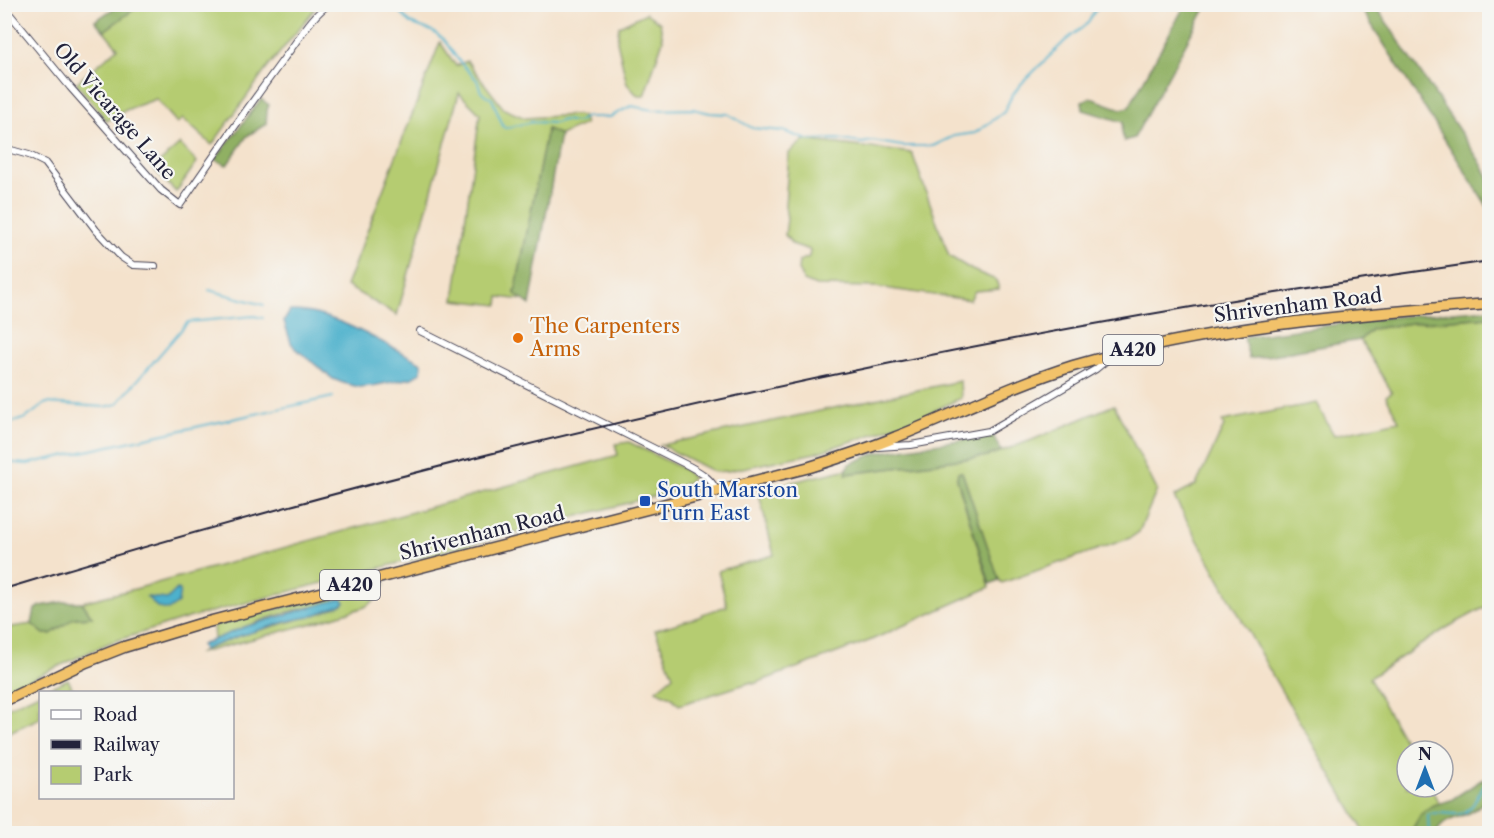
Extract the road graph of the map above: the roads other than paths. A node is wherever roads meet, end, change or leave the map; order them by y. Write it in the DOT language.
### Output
graph roads {
  1 [pos="330,4"];
  2 [pos="5,9"];
  3 [pos="4,148"];
  4 [pos="155,266"];
  5 [pos="1490,304"];
  6 [pos="420,331"];
  7 [pos="1113,356"];
  8 [pos="871,447"];
  9 [pos="716,490"];
  10 [pos="4,701"];
  1 -- 2 [label="street, Old Vicarage Lane"];
  3 -- 4 [label="street"];
  5 -- 7 [label="highway, Shrivenham Road / A420"];
  6 -- 9 [label="street"];
  7 -- 8 [label="highway, Shrivenham Road / A420"];
  7 -- 8 [label="street, Shrivenham Road"];
  8 -- 9 [label="highway, Shrivenham Road / A420"];
  9 -- 10 [label="highway, Shrivenham Road / A420"];
}
